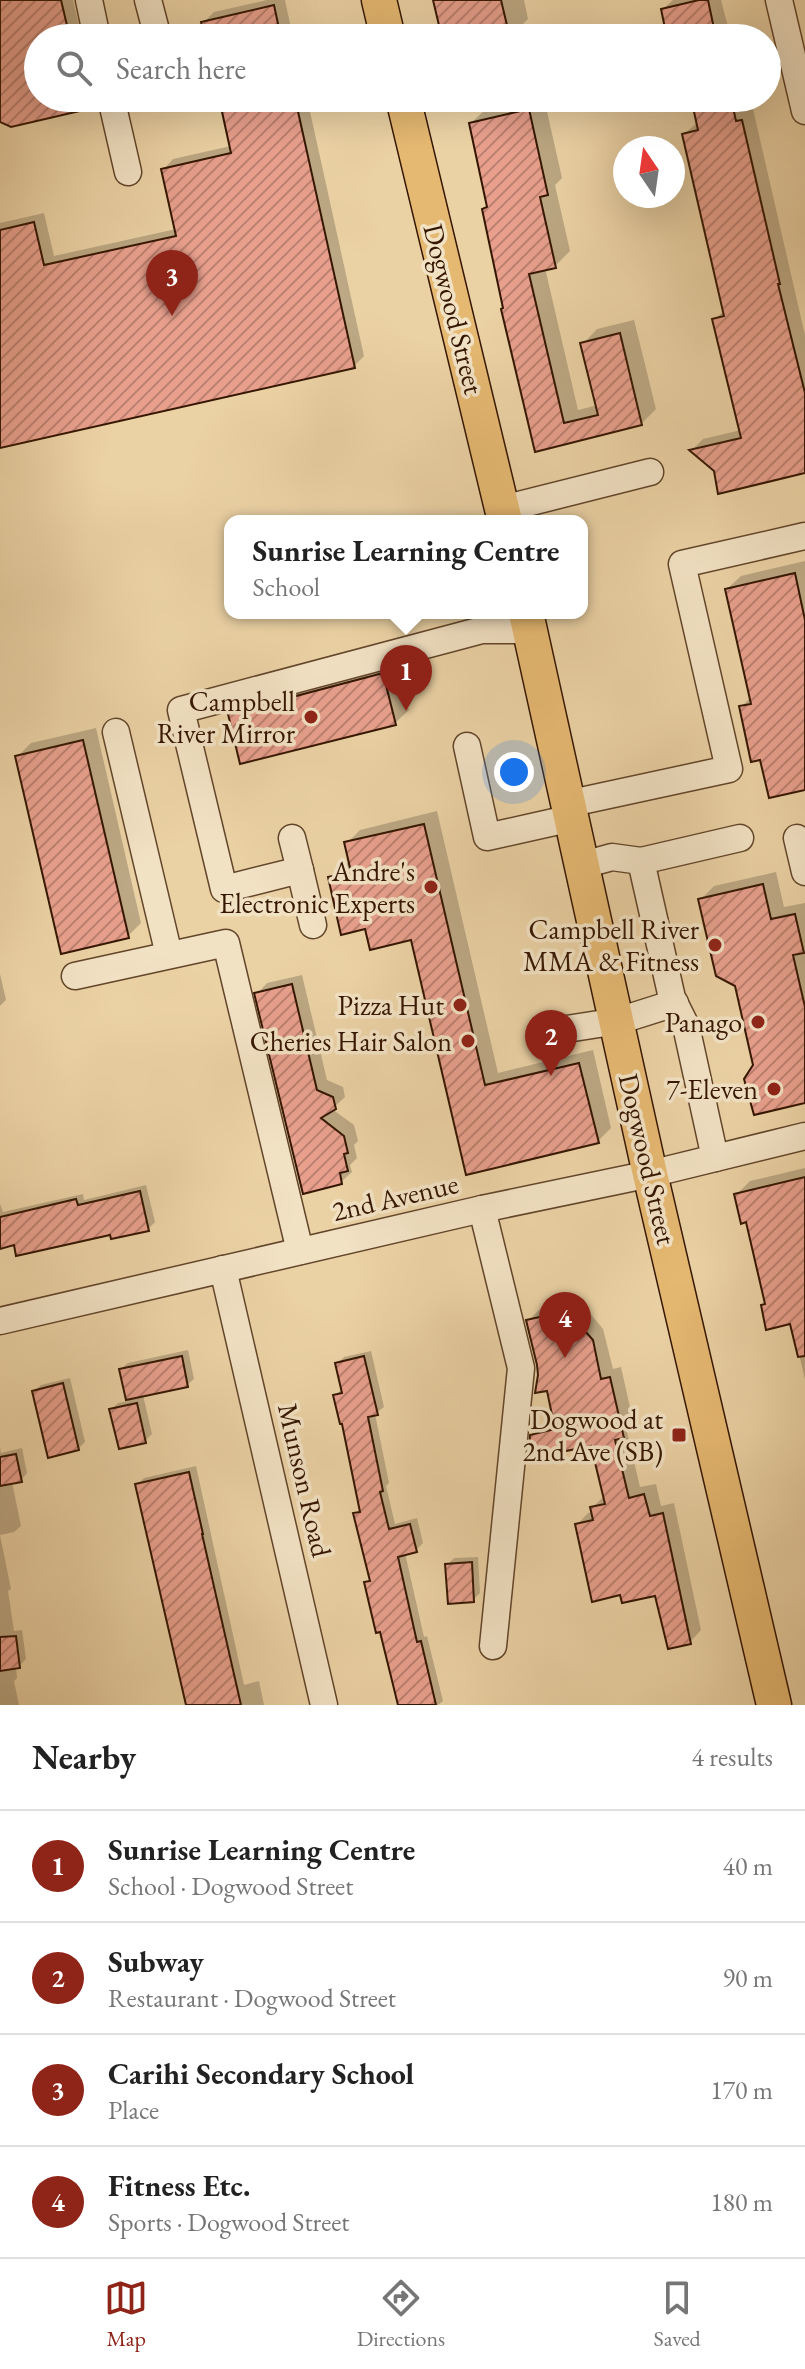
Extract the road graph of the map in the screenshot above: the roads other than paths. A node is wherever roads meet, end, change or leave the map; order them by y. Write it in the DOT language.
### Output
graph roads {
  1 [pos="89,0"];
  2 [pos="148,0"];
  3 [pos="379,0"];
  4 [pos="779,0"];
  5 [pos="94,24"];
  6 [pos="154,24"];
  7 [pos="385,24"];
  8 [pos="805,111"];
  9 [pos="114,112"];
  10 [pos="406,112"];
  11 [pos="128,172"];
  12 [pos="650,472"];
  13 [pos="504,515"];
  14 [pos="805,536"];
  15 [pos="528,621"];
  16 [pos="116,732"];
  17 [pos="467,746"];
  18 [pos="570,811"];
  19 [pos="292,838"];
  20 [pos="740,838"];
  21 [pos="797,838"];
  22 [pos="641,861"];
  23 [pos="583,865"];
  24 [pos="300,870"];
  25 [pos="805,872"];
  26 [pos="313,925"];
  27 [pos="169,955"];
  28 [pos="75,976"];
  29 [pos="675,1003"];
  30 [pos="618,1021"];
  31 [pos="554,1031"];
  32 [pos="805,1136"];
  33 [pos="715,1158"];
  34 [pos="650,1174"];
  35 [pos="482,1209"];
  36 [pos="300,1251"];
  37 [pos="223,1269"];
  38 [pos="0,1321"];
  39 [pos="493,1646"];
  40 [pos="324,1705"];
  41 [pos="774,1705"];
  1 -- 5 [label="street"];
  2 -- 6 [label="street"];
  3 -- 7 [label="main road"];
  4 -- 8 [label="street"];
  9 -- 11 [label="street"];
  10 -- 13 [label="main road, Dogwood Street"];
  12 -- 13 [label="street"];
  14 -- 18 [label="street"];
  15 -- 18 [label="main road, Dogwood Street"];
  15 -- 24 [label="street"];
  16 -- 27 [label="street"];
  17 -- 18 [label="street"];
  18 -- 23 [label="main road, Dogwood Street"];
  19 -- 24 [label="street"];
  20 -- 22 [label="street"];
  21 -- 25 [label="street"];
  22 -- 23 [label="street"];
  22 -- 29 [label="street"];
  23 -- 30 [label="main road, Dogwood Street"];
  24 -- 26 [label="street"];
  27 -- 28 [label="street"];
  27 -- 36 [label="street"];
  29 -- 30 [label="street"];
  29 -- 33 [label="street"];
  30 -- 31 [label="street"];
  30 -- 34 [label="main road, Dogwood Street"];
  32 -- 33 [label="street, 2nd Avenue"];
  33 -- 34 [label="street, 2nd Avenue"];
  34 -- 35 [label="street, 2nd Avenue"];
  34 -- 41 [label="main road, Dogwood Street"];
  35 -- 36 [label="street, 2nd Avenue"];
  35 -- 39 [label="street"];
  36 -- 37 [label="street, 2nd Avenue"];
  37 -- 38 [label="street, 2nd Avenue"];
  37 -- 40 [label="street, Munson Road"];
}
